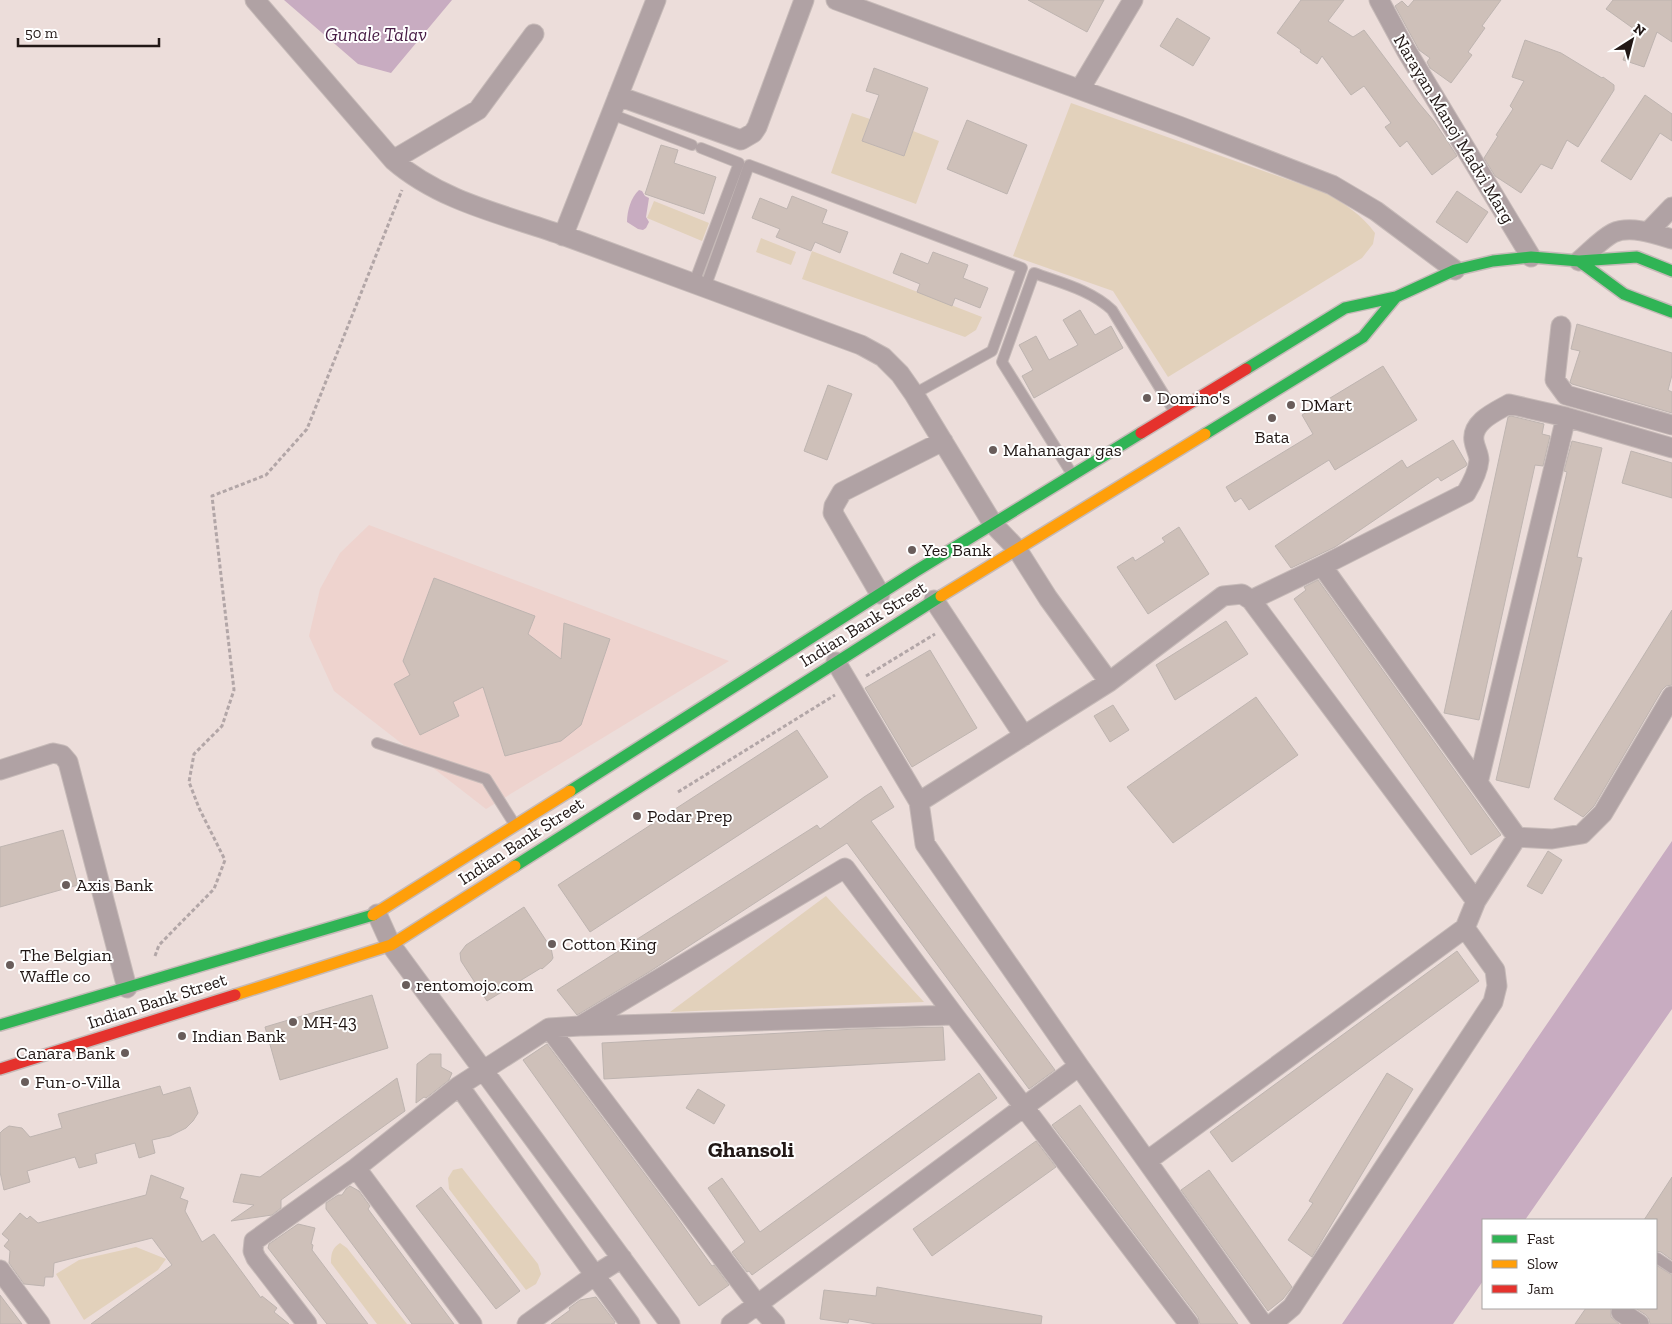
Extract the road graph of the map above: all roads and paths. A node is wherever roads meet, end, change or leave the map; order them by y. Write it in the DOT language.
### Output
graph roads {
  1 [pos="255,0"];
  2 [pos="656,0"];
  3 [pos="804,0"];
  4 [pos="836,0"];
  5 [pos="1133,0"];
  6 [pos="1379,0"];
  7 [pos="534,34"];
  8 [pos="1080,89"];
  9 [pos="618,96"];
  10 [pos="611,114"];
  11 [pos="393,160"];
  12 [pos="409,174"];
  13 [pos="1672,207"];
  14 [pos="1649,232"];
  15 [pos="564,236"];
  16 [pos="1672,240"];
  17 [pos="1531,257"];
  18 [pos="1579,261"];
  19 [pos="1455,270"];
  20 [pos="1672,271"];
  21 [pos="699,286"];
  22 [pos="1396,297"];
  23 [pos="1672,312"];
  24 [pos="1561,326"];
  25 [pos="914,394"];
  26 [pos="1175,412"];
  27 [pos="1566,417"];
  28 [pos="1672,425"];
  29 [pos="943,441"];
  30 [pos="1672,448"];
  31 [pos="1072,475"];
  32 [pos="993,524"];
  33 [pos="1017,549"];
  34 [pos="1322,566"];
  35 [pos="880,594"];
  36 [pos="934,600"];
  37 [pos="1251,600"];
  38 [pos="836,662"];
  39 [pos="1109,682"];
  40 [pos="1672,696"];
  41 [pos="1024,736"];
  42 [pos="377,743"];
  43 [pos="0,770"];
  44 [pos="1478,783"];
  45 [pos="919,802"];
  46 [pos="516,826"];
  47 [pos="1517,837"];
  48 [pos="1476,901"];
  49 [pos="377,914"];
  50 [pos="1465,928"];
  51 [pos="391,945"];
  52 [pos="136,986"];
  53 [pos="954,1015"];
  54 [pos="0,1025"];
  55 [pos="580,1026"];
  56 [pos="549,1028"];
  57 [pos="1079,1066"];
  58 [pos="0,1069"];
  59 [pos="483,1070"];
  60 [pos="459,1086"];
  61 [pos="1024,1107"];
  62 [pos="1147,1161"];
  63 [pos="356,1168"];
  64 [pos="622,1258"];
  65 [pos="1657,1258"];
  66 [pos="1672,1268"];
  67 [pos="0,1270"];
  68 [pos="595,1275"];
  69 [pos="757,1304"];
  70 [pos="1621,1312"];
  71 [pos="40,1324"];
  72 [pos="307,1324"];
  73 [pos="472,1324"];
  74 [pos="527,1324"];
  75 [pos="630,1324"];
  76 [pos="670,1324"];
  77 [pos="731,1324"];
  78 [pos="775,1324"];
  79 [pos="1188,1324"];
  80 [pos="1263,1324"];
  81 [pos="1272,1324"];
  82 [pos="1639,1324"];
  1 -- 11 [label="street"];
  2 -- 9 [label="street"];
  3 -- 9 [label="street"];
  4 -- 8 [label="street"];
  5 -- 8 [label="street"];
  6 -- 17 [label="street, Narayan Manoj Madvi Marg"];
  7 -- 11 [label="street"];
  8 -- 19 [label="street"];
  9 -- 10 [label="street"];
  10 -- 15 [label="street"];
  10 -- 21 [label="lane"];
  11 -- 12 [label="street"];
  12 -- 15 [label="street"];
  12 -- 52 [label="path"];
  13 -- 14 [label="street"];
  14 -- 16 [label="street"];
  14 -- 18 [label="street"];
  15 -- 21 [label="street"];
  17 -- 18 [label="street"];
  17 -- 19 [label="street"];
  18 -- 20 [label="street"];
  18 -- 23 [label="street"];
  19 -- 22 [label="street"];
  21 -- 25 [label="street"];
  21 -- 25 [label="lane"];
  22 -- 26 [label="street, Indian Bank Street"];
  22 -- 33 [label="street, Indian Bank Street"];
  24 -- 28 [label="street"];
  25 -- 29 [label="street"];
  26 -- 31 [label="street, Indian Bank Street"];
  26 -- 31 [label="lane"];
  27 -- 30 [label="street"];
  27 -- 34 [label="street"];
  27 -- 44 [label="street"];
  29 -- 32 [label="street"];
  29 -- 35 [label="street"];
  31 -- 32 [label="street, Indian Bank Street"];
  32 -- 33 [label="street"];
  32 -- 35 [label="street, Indian Bank Street"];
  33 -- 36 [label="street, Indian Bank Street"];
  33 -- 39 [label="street"];
  34 -- 37 [label="street"];
  34 -- 44 [label="street"];
  35 -- 46 [label="street, Indian Bank Street"];
  36 -- 38 [label="street, Indian Bank Street"];
  36 -- 41 [label="street"];
  37 -- 39 [label="street"];
  37 -- 48 [label="street"];
  38 -- 45 [label="street"];
  38 -- 51 [label="street, Indian Bank Street"];
  39 -- 41 [label="street"];
  40 -- 47 [label="street"];
  41 -- 45 [label="street"];
  42 -- 46 [label="lane"];
  43 -- 52 [label="street"];
  44 -- 47 [label="street"];
  45 -- 57 [label="street"];
  46 -- 49 [label="street, Indian Bank Street"];
  47 -- 48 [label="street"];
  48 -- 50 [label="street"];
  49 -- 51 [label="street"];
  49 -- 52 [label="street, Indian Bank Street"];
  50 -- 62 [label="street"];
  50 -- 81 [label="street"];
  51 -- 58 [label="street, Indian Bank Street"];
  51 -- 59 [label="street"];
  52 -- 54 [label="street, Indian Bank Street"];
  53 -- 55 [label="street"];
  53 -- 55 [label="street"];
  53 -- 61 [label="street"];
  55 -- 56 [label="street"];
  56 -- 59 [label="street"];
  56 -- 69 [label="street"];
  57 -- 61 [label="street"];
  57 -- 62 [label="street"];
  59 -- 60 [label="street"];
  59 -- 64 [label="street"];
  60 -- 63 [label="street"];
  60 -- 68 [label="street"];
  61 -- 69 [label="street"];
  61 -- 79 [label="street"];
  62 -- 80 [label="street"];
  63 -- 72 [label="street"];
  63 -- 73 [label="street"];
  64 -- 68 [label="street"];
  64 -- 76 [label="street"];
  65 -- 66 [label="lane"];
  67 -- 71 [label="street"];
  68 -- 74 [label="street"];
  68 -- 75 [label="street"];
  69 -- 77 [label="street"];
  69 -- 78 [label="street"];
  70 -- 82 [label="street"];
}
